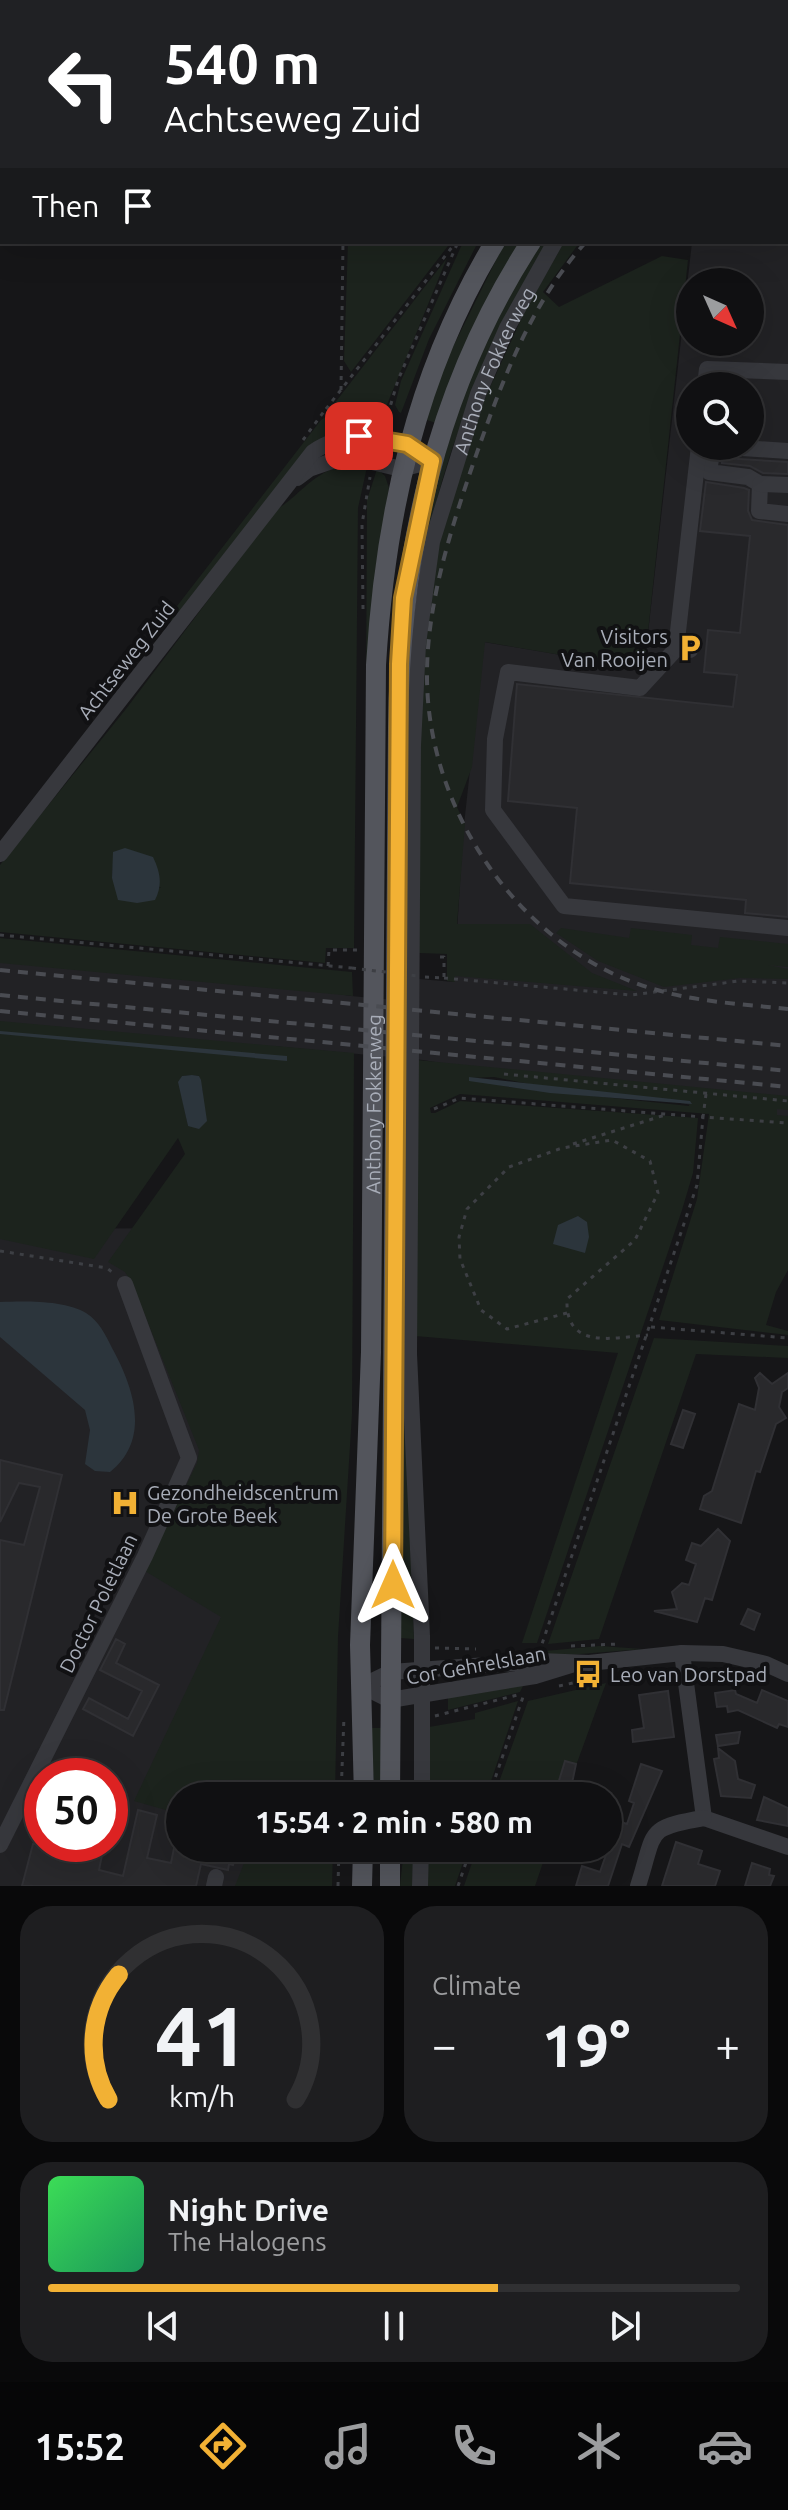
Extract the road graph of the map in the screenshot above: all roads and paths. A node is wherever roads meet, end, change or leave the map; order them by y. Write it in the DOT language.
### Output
graph roads {
  1 [pos="343,244"];
  2 [pos="455,244"];
  3 [pos="456,244"];
  4 [pos="494,244"];
  5 [pos="530,244"];
  6 [pos="554,244"];
  7 [pos="707,372"];
  8 [pos="788,372"];
  9 [pos="341,390"];
  10 [pos="325,410"];
  11 [pos="388,414"];
  12 [pos="407,444"];
  13 [pos="788,451"];
  14 [pos="698,460"];
  15 [pos="432,461"];
  16 [pos="401,469"];
  17 [pos="760,484"];
  18 [pos="788,485"];
  19 [pos="283,489"];
  20 [pos="788,514"];
  21 [pos="0,854"];
  22 [pos="788,928"];
  23 [pos="0,935"];
  24 [pos="354,950"];
  25 [pos="435,957"];
  26 [pos="328,966"];
  27 [pos="444,978"];
  28 [pos="788,983"];
  29 [pos="504,1074"];
  30 [pos="706,1094"];
  31 [pos="788,1101"];
  32 [pos="434,1109"];
  33 [pos="669,1113"];
  34 [pos="703,1117"];
  35 [pos="788,1123"];
  36 [pos="562,1148"];
  37 [pos="0,1251"];
  38 [pos="125,1284"];
  39 [pos="567,1313"];
  40 [pos="651,1327"];
  41 [pos="648,1335"];
  42 [pos="788,1338"];
  43 [pos="441,1648"];
  44 [pos="454,1649"];
  45 [pos="540,1649"];
  46 [pos="682,1653"];
  47 [pos="422,1671"];
  48 [pos="391,1672"];
  49 [pos="580,1674"];
  50 [pos="788,1674"];
  51 [pos="362,1686"];
  52 [pos="524,1693"];
  53 [pos="422,1695"];
  54 [pos="390,1700"];
  55 [pos="344,1717"];
  56 [pos="342,1782"];
  57 [pos="364,1782"];
  58 [pos="390,1782"];
  59 [pos="422,1782"];
  60 [pos="494,1782"];
  61 [pos="704,1818"];
  62 [pos="0,1845"];
  63 [pos="788,1847"];
  64 [pos="339,1862"];
  65 [pos="363,1862"];
  66 [pos="390,1862"];
  67 [pos="421,1862"];
  68 [pos="466,1862"];
  69 [pos="338,1886"];
  70 [pos="362,1886"];
  71 [pos="390,1886"];
  72 [pos="420,1886"];
  73 [pos="458,1886"];
  74 [pos="638,1886"];
  1 -- 9 [label="path"];
  2 -- 9 [label="path"];
  3 -- 11 [label="path"];
  4 -- 12 [label="main road, Anthony Fokkerweg"];
  5 -- 15 [label="main road, Anthony Fokkerweg"];
  6 -- 47 [label="street, Anthony Fokkerweg"];
  7 -- 8 [label="street"];
  9 -- 10 [label="path"];
  12 -- 15 [label="street, Achtseweg Zuid"];
  12 -- 16 [label="main road, Anthony Fokkerweg"];
  12 -- 19 [label="street, Achtseweg Zuid"];
  13 -- 17 [label="street"];
  14 -- 22 [label="street"];
  15 -- 16 [label="street, Achtseweg Zuid"];
  15 -- 48 [label="main road, Anthony Fokkerweg"];
  16 -- 19 [label="street, Achtseweg Zuid"];
  16 -- 51 [label="main road, Anthony Fokkerweg"];
  17 -- 18 [label="street"];
  17 -- 20 [label="street"];
  19 -- 21 [label="street, Achtseweg Zuid"];
  23 -- 26 [label="path"];
  24 -- 26 [label="path"];
  25 -- 27 [label="path"];
  26 -- 27 [label="path, bridge"];
  27 -- 28 [label="path"];
  29 -- 30 [label="path"];
  30 -- 31 [label="path"];
  30 -- 34 [label="path"];
  32 -- 33 [label="path"];
  33 -- 34 [label="path"];
  33 -- 36 [label="path"];
  34 -- 35 [label="path"];
  34 -- 40 [label="path"];
  36 -- 39 [label="path"];
  36 -- 39 [label="path"];
  37 -- 38 [label="path"];
  38 -- 62 [label="street, Doctor Poletlaan"];
  39 -- 41 [label="path"];
  40 -- 41 [label="path"];
  40 -- 42 [label="path"];
  41 -- 45 [label="path"];
  43 -- 44 [label="path, Cor Gehrelslaan"];
  46 -- 49 [label="street, Cor Gehrelslaan"];
  46 -- 50 [label="street, Cor Gehrelslaan"];
  46 -- 61 [label="street"];
  47 -- 48 [label="street, Cor Gehrelslaan"];
  47 -- 49 [label="street, Cor Gehrelslaan"];
  47 -- 53 [label="street, Anthony Fokkerweg"];
  48 -- 51 [label="street, Cor Gehrelslaan"];
  48 -- 54 [label="main road, Anthony Fokkerweg"];
  49 -- 53 [label="street, Cor Gehrelslaan"];
  51 -- 54 [label="street, Cor Gehrelslaan"];
  51 -- 57 [label="main road, Anthony Fokkerweg"];
  52 -- 60 [label="path"];
  53 -- 54 [label="street, Cor Gehrelslaan"];
  53 -- 59 [label="street, Anthony Fokkerweg"];
  54 -- 58 [label="main road, Anthony Fokkerweg"];
  55 -- 56 [label="path"];
  61 -- 63 [label="street"];
  61 -- 74 [label="street"];
  64 -- 69 [label="path"];
  65 -- 70 [label="main road"];
  66 -- 71 [label="main road"];
  67 -- 72 [label="street"];
  68 -- 73 [label="path"];
}
